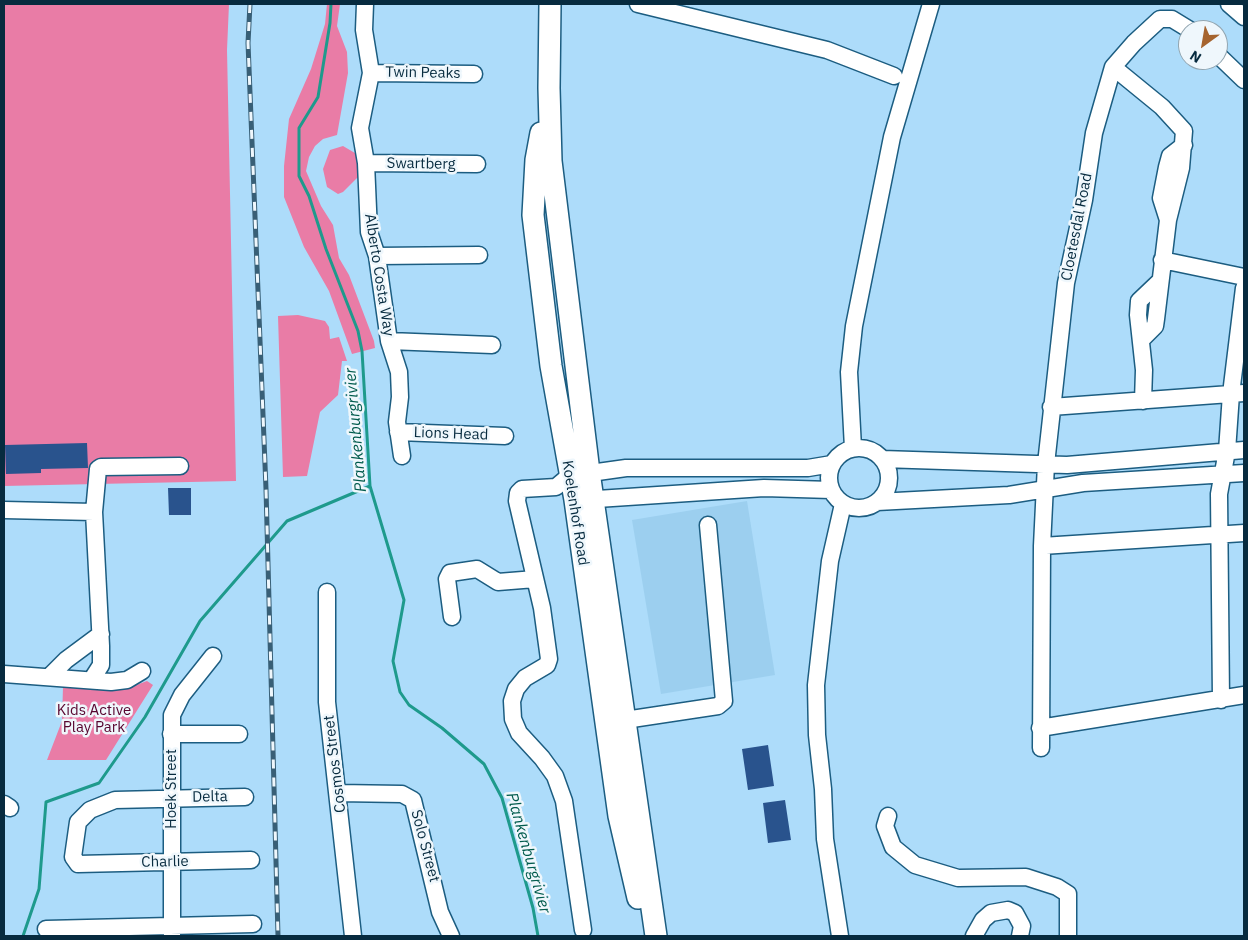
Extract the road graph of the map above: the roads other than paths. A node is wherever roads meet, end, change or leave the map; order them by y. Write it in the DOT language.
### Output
graph roads {
  1 [pos="365,4"];
  2 [pos="550,4"];
  3 [pos="638,4"];
  4 [pos="931,4"];
  5 [pos="1229,4"];
  6 [pos="1244,17"];
  7 [pos="1178,23"];
  8 [pos="1228,65"];
  9 [pos="1113,67"];
  10 [pos="371,73"];
  11 [pos="474,74"];
  12 [pos="894,76"];
  13 [pos="1244,80"];
  14 [pos="366,163"];
  15 [pos="477,164"];
  16 [pos="479,255"];
  17 [pos="376,256"];
  18 [pos="1162,260"];
  19 [pos="1244,277"];
  20 [pos="1244,288"];
  21 [pos="389,341"];
  22 [pos="492,345"];
  23 [pos="1238,394"];
  24 [pos="1143,401"];
  25 [pos="1051,407"];
  26 [pos="398,432"];
  27 [pos="505,436"];
  28 [pos="853,448"];
  29 [pos="1244,450"];
  30 [pos="1227,451"];
  31 [pos="402,456"];
  32 [pos="882,459"];
  33 [pos="832,464"];
  34 [pos="1046,464"];
  35 [pos="180,466"];
  36 [pos="1244,473"];
  37 [pos="1224,475"];
  38 [pos="571,478"];
  39 [pos="1044,489"];
  40 [pos="831,490"];
  41 [pos="584,499"];
  42 [pos="877,502"];
  43 [pos="843,504"];
  44 [pos="4,510"];
  45 [pos="94,512"];
  46 [pos="708,525"];
  47 [pos="1244,533"];
  48 [pos="1219,535"];
  49 [pos="1042,546"];
  50 [pos="535,579"];
  51 [pos="327,592"];
  52 [pos="452,617"];
  53 [pos="101,634"];
  54 [pos="213,656"];
  55 [pos="142,671"];
  56 [pos="4,674"];
  57 [pos="48,677"];
  58 [pos="92,680"];
  59 [pos="1244,696"];
  60 [pos="1220,700"];
  61 [pos="625,720"];
  62 [pos="1040,728"];
  63 [pos="172,734"];
  64 [pos="239,734"];
  65 [pos="1041,748"];
  66 [pos="338,792"];
  67 [pos="245,797"];
  68 [pos="171,798"];
  69 [pos="888,816"];
  70 [pos="251,860"];
  71 [pos="173,862"];
  72 [pos="78,864"];
  73 [pos="253,924"];
  74 [pos="46,929"];
  75 [pos="583,930"];
  76 [pos="172,931"];
  77 [pos="353,936"];
  78 [pos="451,936"];
  79 [pos="647,936"];
  80 [pos="656,936"];
  81 [pos="840,936"];
  82 [pos="974,936"];
  83 [pos="1020,936"];
  84 [pos="1068,936"];
  1 -- 10 [label="street, Alberto Costa Way"];
  2 -- 38 [label="main road, Koelenhof Road"];
  3 -- 12 [label="street"];
  4 -- 28 [label="street"];
  5 -- 6 [label="street"];
  7 -- 9 [label="street, Cloetesdal Road"];
  8 -- 13 [label="street"];
  9 -- 18 [label="street"];
  9 -- 25 [label="street, Cloetesdal Road"];
  10 -- 11 [label="street, Twin Peaks"];
  10 -- 14 [label="street, Alberto Costa Way"];
  14 -- 15 [label="street, Swartberg"];
  14 -- 17 [label="street, Alberto Costa Way"];
  16 -- 17 [label="street"];
  17 -- 21 [label="street, Alberto Costa Way"];
  18 -- 19 [label="street"];
  18 -- 24 [label="street"];
  20 -- 23 [label="street"];
  21 -- 22 [label="street"];
  21 -- 26 [label="street, Alberto Costa Way"];
  23 -- 24 [label="street"];
  23 -- 30 [label="street"];
  24 -- 25 [label="street"];
  25 -- 34 [label="street, Cloetesdal Road"];
  26 -- 27 [label="street, Lions Head"];
  26 -- 31 [label="street, Alberto Costa Way"];
  28 -- 32 [label="street"];
  28 -- 33 [label="street"];
  29 -- 30 [label="street"];
  30 -- 34 [label="street"];
  30 -- 37 [label="street"];
  32 -- 34 [label="street"];
  32 -- 42 [label="street"];
  33 -- 38 [label="street"];
  33 -- 40 [label="street"];
  34 -- 39 [label="street, Cloetesdal Road"];
  35 -- 45 [label="street"];
  36 -- 37 [label="street"];
  37 -- 39 [label="street"];
  37 -- 48 [label="street"];
  38 -- 41 [label="main road, Koelenhof Road"];
  38 -- 41 [label="street"];
  38 -- 50 [label="street"];
  39 -- 42 [label="street"];
  39 -- 49 [label="street, Cloetesdal Road"];
  40 -- 41 [label="street"];
  40 -- 43 [label="street"];
  41 -- 61 [label="main road, Koelenhof Road"];
  41 -- 79 [label="main road, Koelenhof Road"];
  42 -- 43 [label="street"];
  43 -- 81 [label="street"];
  44 -- 45 [label="street"];
  45 -- 53 [label="street"];
  46 -- 61 [label="street"];
  47 -- 48 [label="street"];
  48 -- 49 [label="street"];
  48 -- 60 [label="street"];
  49 -- 62 [label="street, Cloetesdal Road"];
  50 -- 52 [label="street"];
  50 -- 75 [label="street"];
  51 -- 66 [label="street, Cosmos Street"];
  53 -- 57 [label="street"];
  53 -- 58 [label="street"];
  54 -- 63 [label="street, Hoek Street"];
  55 -- 58 [label="street"];
  56 -- 57 [label="street"];
  57 -- 58 [label="street"];
  59 -- 60 [label="street"];
  60 -- 62 [label="street"];
  61 -- 80 [label="main road, Koelenhof Road"];
  62 -- 65 [label="street, Cloetesdal Road"];
  63 -- 64 [label="street"];
  63 -- 68 [label="street, Hoek Street"];
  66 -- 77 [label="street, Cosmos Street"];
  66 -- 78 [label="street, Solo Street"];
  67 -- 68 [label="street, Delta"];
  68 -- 71 [label="street, Hoek Street"];
  68 -- 72 [label="street, Delta"];
  69 -- 84 [label="street"];
  70 -- 71 [label="street, Charlie"];
  71 -- 72 [label="street, Charlie"];
  71 -- 76 [label="street, Hoek Street"];
  73 -- 76 [label="street"];
  74 -- 76 [label="street"];
  82 -- 83 [label="street"];
}
